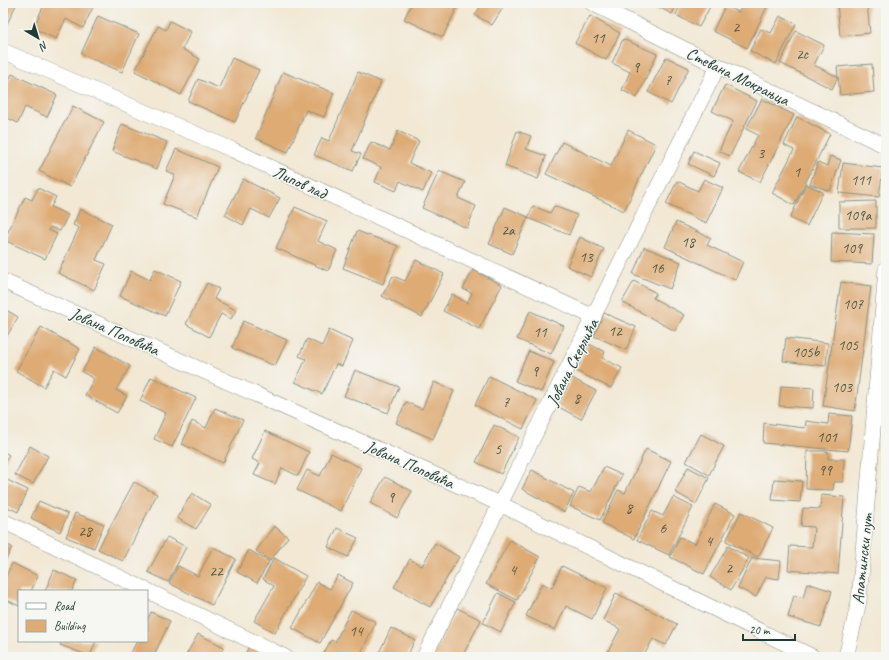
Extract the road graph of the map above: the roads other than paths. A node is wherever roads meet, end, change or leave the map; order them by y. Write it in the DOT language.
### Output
graph roads {
  1 [pos="592,3"];
  2 [pos="3,51"];
  3 [pos="718,66"];
  4 [pos="886,146"];
  5 [pos="886,268"];
  6 [pos="3,281"];
  7 [pos="594,317"];
  8 [pos="500,504"];
  9 [pos="3,521"];
  10 [pos="146,590"];
  11 [pos="148,591"];
  12 [pos="285,657"];
  13 [pos="424,657"];
  14 [pos="813,657"];
  15 [pos="846,657"];
  1 -- 3 [label="street, Стевана Мокрањца"];
  2 -- 7 [label="street, Липов лад"];
  3 -- 4 [label="street, Стевана Мокрањца"];
  3 -- 7 [label="street, Јована Скерлића"];
  5 -- 15 [label="street, Апатински пут"];
  6 -- 8 [label="street, Јована Поповића"];
  7 -- 8 [label="street, Јована Скерлића"];
  8 -- 13 [label="street, Јована Скерлића"];
  8 -- 14 [label="street, Јована Поповића"];
  9 -- 10 [label="street"];
  11 -- 12 [label="street"];
}
